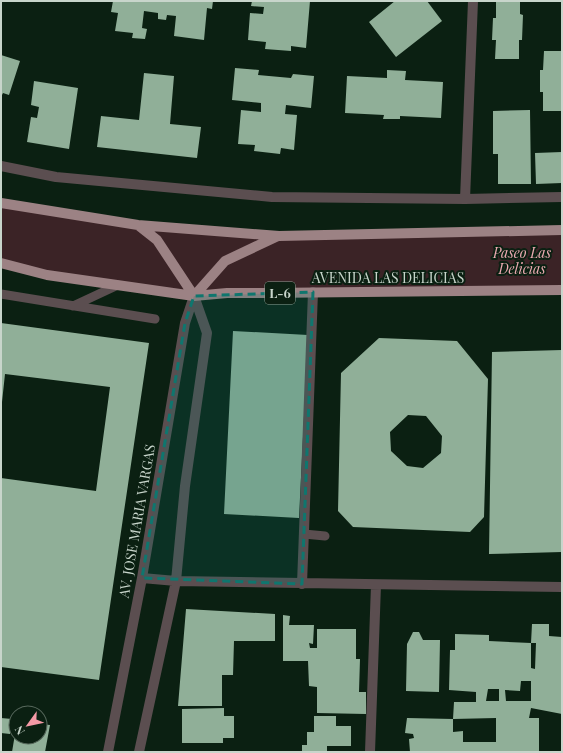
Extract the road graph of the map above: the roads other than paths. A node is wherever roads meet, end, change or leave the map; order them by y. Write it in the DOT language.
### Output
graph roads {
  1 [pos="473,1"];
  2 [pos="1,166"];
  3 [pos="562,198"];
  4 [pos="465,199"];
  5 [pos="1,203"];
  6 [pos="138,225"];
  7 [pos="562,230"];
  8 [pos="279,236"];
  9 [pos="1,263"];
  10 [pos="118,285"];
  11 [pos="562,290"];
  12 [pos="313,292"];
  13 [pos="1,294"];
  14 [pos="194,296"];
  15 [pos="72,306"];
  16 [pos="155,319"];
  17 [pos="304,534"];
  18 [pos="325,536"];
  19 [pos="142,578"];
  20 [pos="176,581"];
  21 [pos="302,584"];
  22 [pos="376,585"];
  23 [pos="562,588"];
  24 [pos="108,752"];
  25 [pos="139,752"];
  26 [pos="370,752"];
  1 -- 4 [label="street"];
  2 -- 4 [label="street"];
  3 -- 4 [label="street"];
  5 -- 6 [label="main road"];
  6 -- 8 [label="main road"];
  6 -- 14 [label="main road"];
  7 -- 8 [label="main road"];
  8 -- 14 [label="main road"];
  9 -- 10 [label="main road, AVENIDA LAS DELICIAS / L-6"];
  10 -- 14 [label="main road, AVENIDA LAS DELICIAS / L-6"];
  10 -- 15 [label="lane"];
  11 -- 12 [label="main road, AVENIDA LAS DELICIAS / L-6"];
  12 -- 14 [label="main road, AVENIDA LAS DELICIAS / L-6"];
  12 -- 17 [label="street"];
  13 -- 15 [label="lane"];
  14 -- 19 [label="street, AV. JOSE MARIA VARGAS"];
  14 -- 20 [label="street"];
  15 -- 16 [label="lane"];
  17 -- 18 [label="lane"];
  17 -- 21 [label="street"];
  19 -- 20 [label="street"];
  19 -- 24 [label="street, AV. JOSE MARIA VARGAS"];
  20 -- 21 [label="street"];
  20 -- 25 [label="street"];
  21 -- 22 [label="street"];
  22 -- 23 [label="street"];
  22 -- 26 [label="street"];
}
